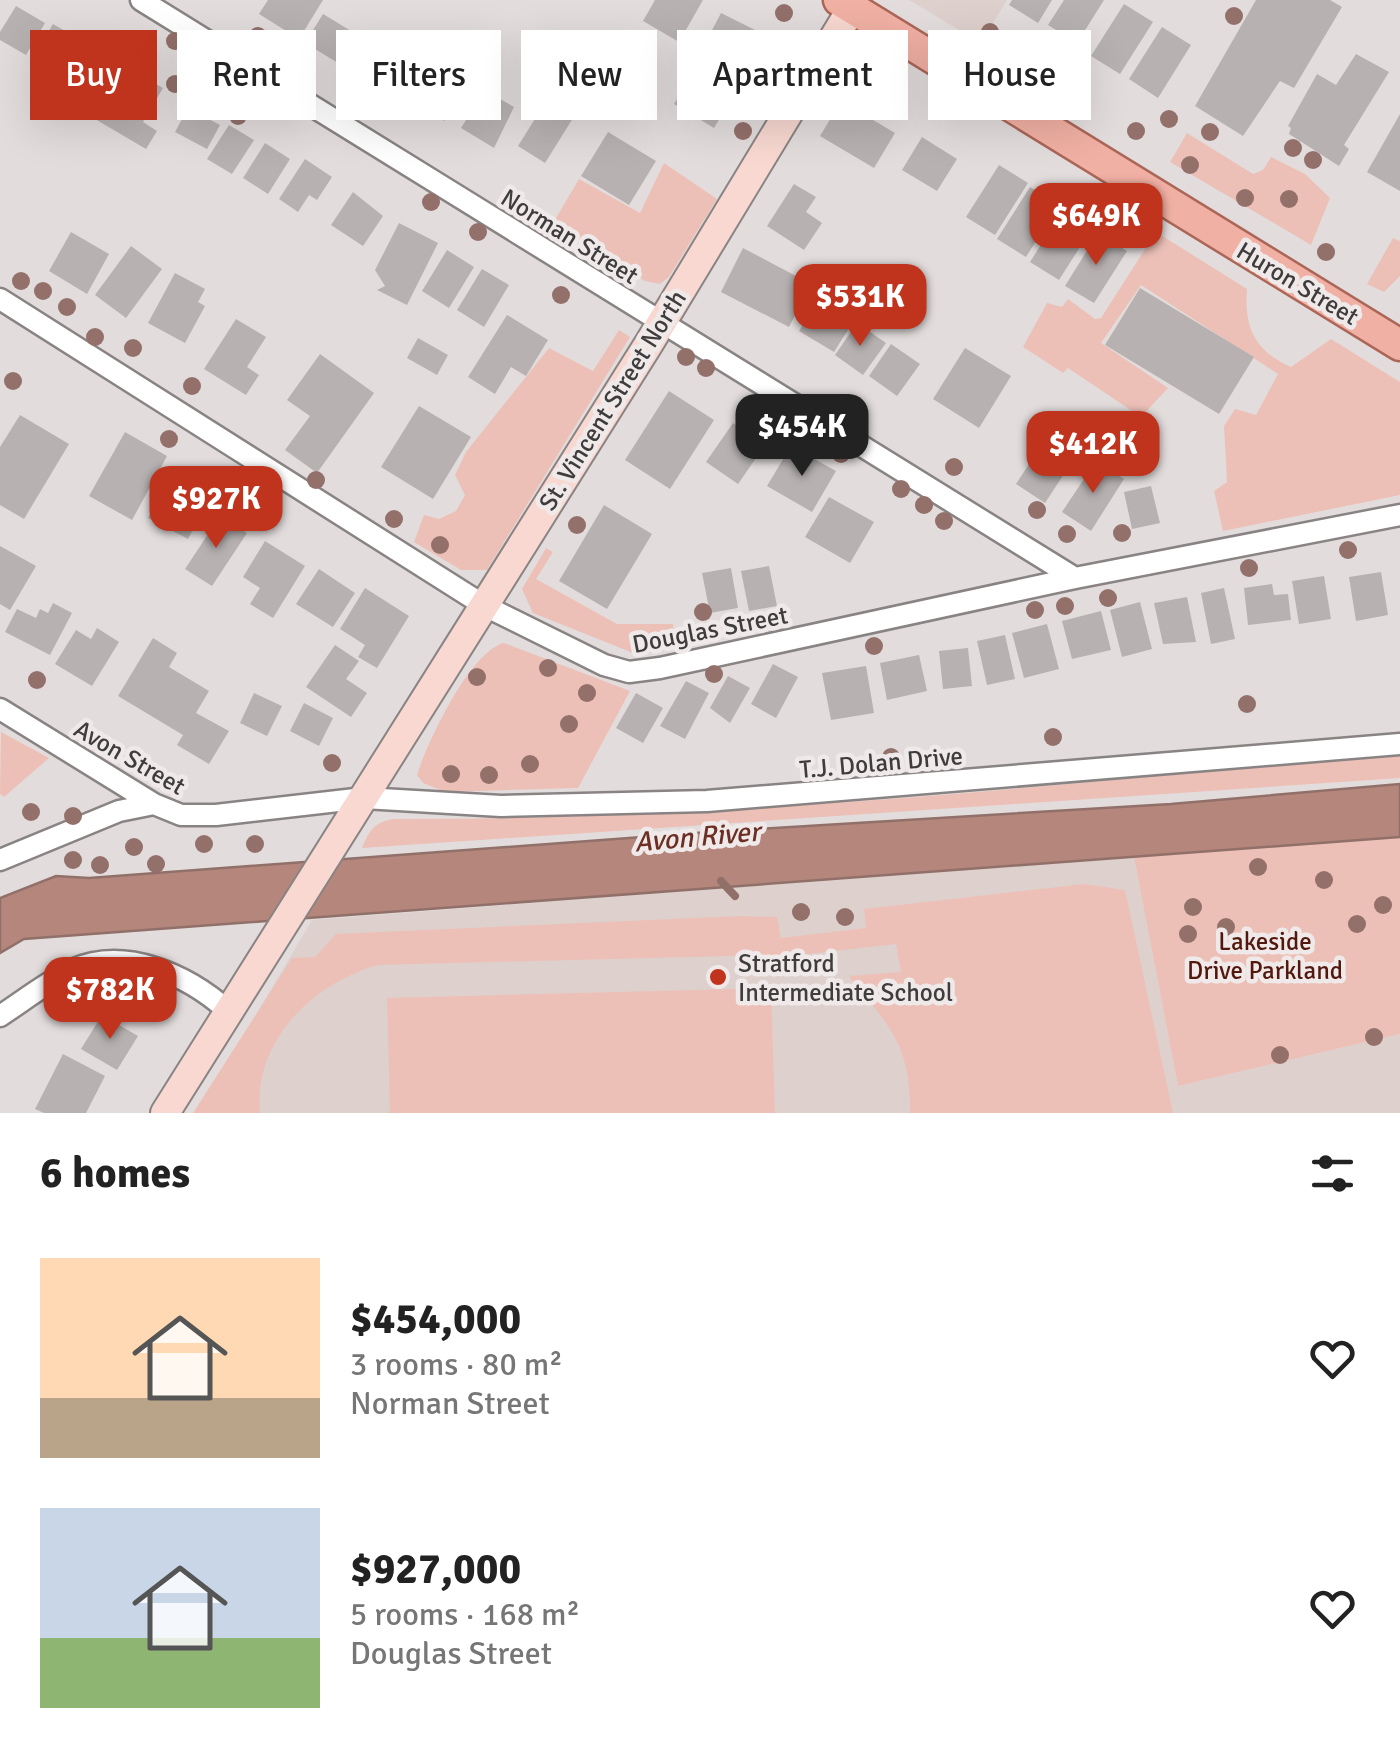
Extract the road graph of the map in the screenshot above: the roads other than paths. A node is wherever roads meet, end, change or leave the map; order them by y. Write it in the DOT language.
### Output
graph roads {
  1 [pos="141,0"];
  2 [pos="849,3"];
  3 [pos="0,299"];
  4 [pos="661,322"];
  5 [pos="1400,345"];
  6 [pos="1400,515"];
  7 [pos="1075,578"];
  8 [pos="485,606"];
  9 [pos="0,709"];
  10 [pos="1400,744"];
  11 [pos="364,798"];
  12 [pos="154,804"];
  13 [pos="0,860"];
  14 [pos="228,1012"];
  15 [pos="0,1016"];
  16 [pos="165,1113"];
  1 -- 4 [label="street, Norman Street"];
  2 -- 4 [label="street, St. Vincent Street North"];
  2 -- 5 [label="main road, Huron Street"];
  3 -- 8 [label="street, Douglas Street"];
  4 -- 7 [label="street, Norman Street"];
  4 -- 8 [label="street, St. Vincent Street North"];
  6 -- 7 [label="street, Douglas Street"];
  7 -- 8 [label="street, Douglas Street"];
  8 -- 11 [label="street, St. Vincent Street North"];
  9 -- 12 [label="street, Avon Street"];
  10 -- 11 [label="street, T.J. Dolan Drive"];
  11 -- 12 [label="street, Avon Street"];
  11 -- 14 [label="street, St. Vincent Street North"];
  12 -- 13 [label="street"];
  14 -- 15 [label="street"];
  14 -- 16 [label="street, St. Vincent Street North"];
}
